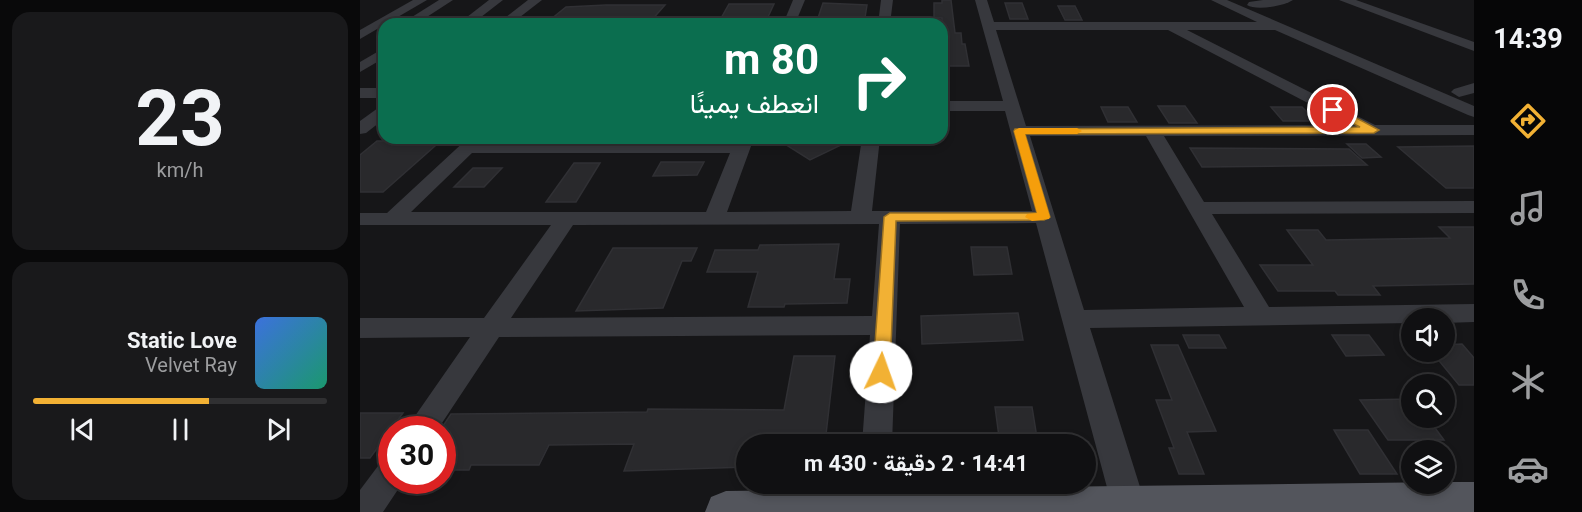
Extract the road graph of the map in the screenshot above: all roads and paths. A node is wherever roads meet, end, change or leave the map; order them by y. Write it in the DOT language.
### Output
graph roads {
  1 [pos="421,0"];
  2 [pos="497,0"];
  3 [pos="536,0"];
  4 [pos="799,0"];
  5 [pos="887,0"];
  6 [pos="981,0"];
  7 [pos="1217,0"];
  8 [pos="1239,0"];
  9 [pos="1287,0"];
  10 [pos="1345,0"];
  11 [pos="452,3"];
  12 [pos="1253,6"];
  13 [pos="390,18"];
  14 [pos="420,18"];
  15 [pos="436,18"];
  16 [pos="472,18"];
  17 [pos="511,18"];
  18 [pos="792,18"];
  19 [pos="885,18"];
  20 [pos="378,25"];
  21 [pos="988,26"];
  22 [pos="1169,26"];
  23 [pos="1278,26"];
  24 [pos="360,35"];
  25 [pos="378,42"];
  26 [pos="1474,47"];
  27 [pos="360,52"];
  28 [pos="378,56"];
  29 [pos="360,68"];
  30 [pos="1466,90"];
  31 [pos="360,93"];
  32 [pos="378,93"];
  33 [pos="1474,98"];
  34 [pos="948,106"];
  35 [pos="1012,106"];
  36 [pos="1474,112"];
  37 [pos="378,116"];
  38 [pos="360,129"];
  39 [pos="1374,130"];
  40 [pos="1474,130"];
  41 [pos="1019,131"];
  42 [pos="1152,131"];
  43 [pos="472,144"];
  44 [pos="743,144"];
  45 [pos="870,144"];
  46 [pos="1474,207"];
  47 [pos="1198,208"];
  48 [pos="861,217"];
  49 [pos="890,217"];
  50 [pos="1044,217"];
  51 [pos="567,218"];
  52 [pos="714,218"];
  53 [pos="360,219"];
  54 [pos="392,219"];
  55 [pos="1474,313"];
  56 [pos="1262,316"];
  57 [pos="1074,319"];
  58 [pos="884,325"];
  59 [pos="492,327"];
  60 [pos="360,328"];
  61 [pos="430,416"];
  62 [pos="878,434"];
  63 [pos="378,492"];
  64 [pos="874,496"];
  65 [pos="1474,502"];
  66 [pos="1129,507"];
  67 [pos="364,512"];
  68 [pos="726,512"];
  1 -- 13 [label="street"];
  2 -- 16 [label="street"];
  3 -- 17 [label="street"];
  4 -- 18 [label="street"];
  5 -- 19 [label="street"];
  6 -- 21 [label="street"];
  7 -- 23 [label="street"];
  8 -- 12 [label="street"];
  9 -- 12 [label="street"];
  10 -- 26 [label="street"];
  11 -- 14 [label="street"];
  11 -- 15 [label="street"];
  12 -- 30 [label="street"];
  20 -- 24 [label="street"];
  21 -- 22 [label="street"];
  21 -- 35 [label="street"];
  22 -- 23 [label="street"];
  22 -- 39 [label="street"];
  23 -- 36 [label="street"];
  25 -- 27 [label="street"];
  28 -- 29 [label="street"];
  30 -- 33 [label="street"];
  31 -- 32 [label="street"];
  34 -- 35 [label="street"];
  35 -- 41 [label="street"];
  37 -- 38 [label="street"];
  39 -- 40 [label="street"];
  39 -- 42 [label="street"];
  41 -- 42 [label="street"];
  41 -- 50 [label="street"];
  42 -- 47 [label="street"];
  43 -- 54 [label="street"];
  44 -- 52 [label="street"];
  45 -- 48 [label="street"];
  46 -- 47 [label="street"];
  47 -- 56 [label="street"];
  48 -- 49 [label="street"];
  48 -- 52 [label="street"];
  49 -- 50 [label="street"];
  49 -- 58 [label="street"];
  50 -- 57 [label="street"];
  51 -- 52 [label="street"];
  51 -- 54 [label="street"];
  51 -- 59 [label="street"];
  53 -- 54 [label="street"];
  55 -- 56 [label="street"];
  56 -- 57 [label="street"];
  57 -- 66 [label="street"];
  58 -- 59 [label="street"];
  58 -- 62 [label="street"];
  59 -- 60 [label="street"];
  59 -- 61 [label="street"];
  63 -- 67 [label="street"];
  64 -- 66 [label="main road"];
  64 -- 68 [label="main road"];
  65 -- 66 [label="main road"];
}
